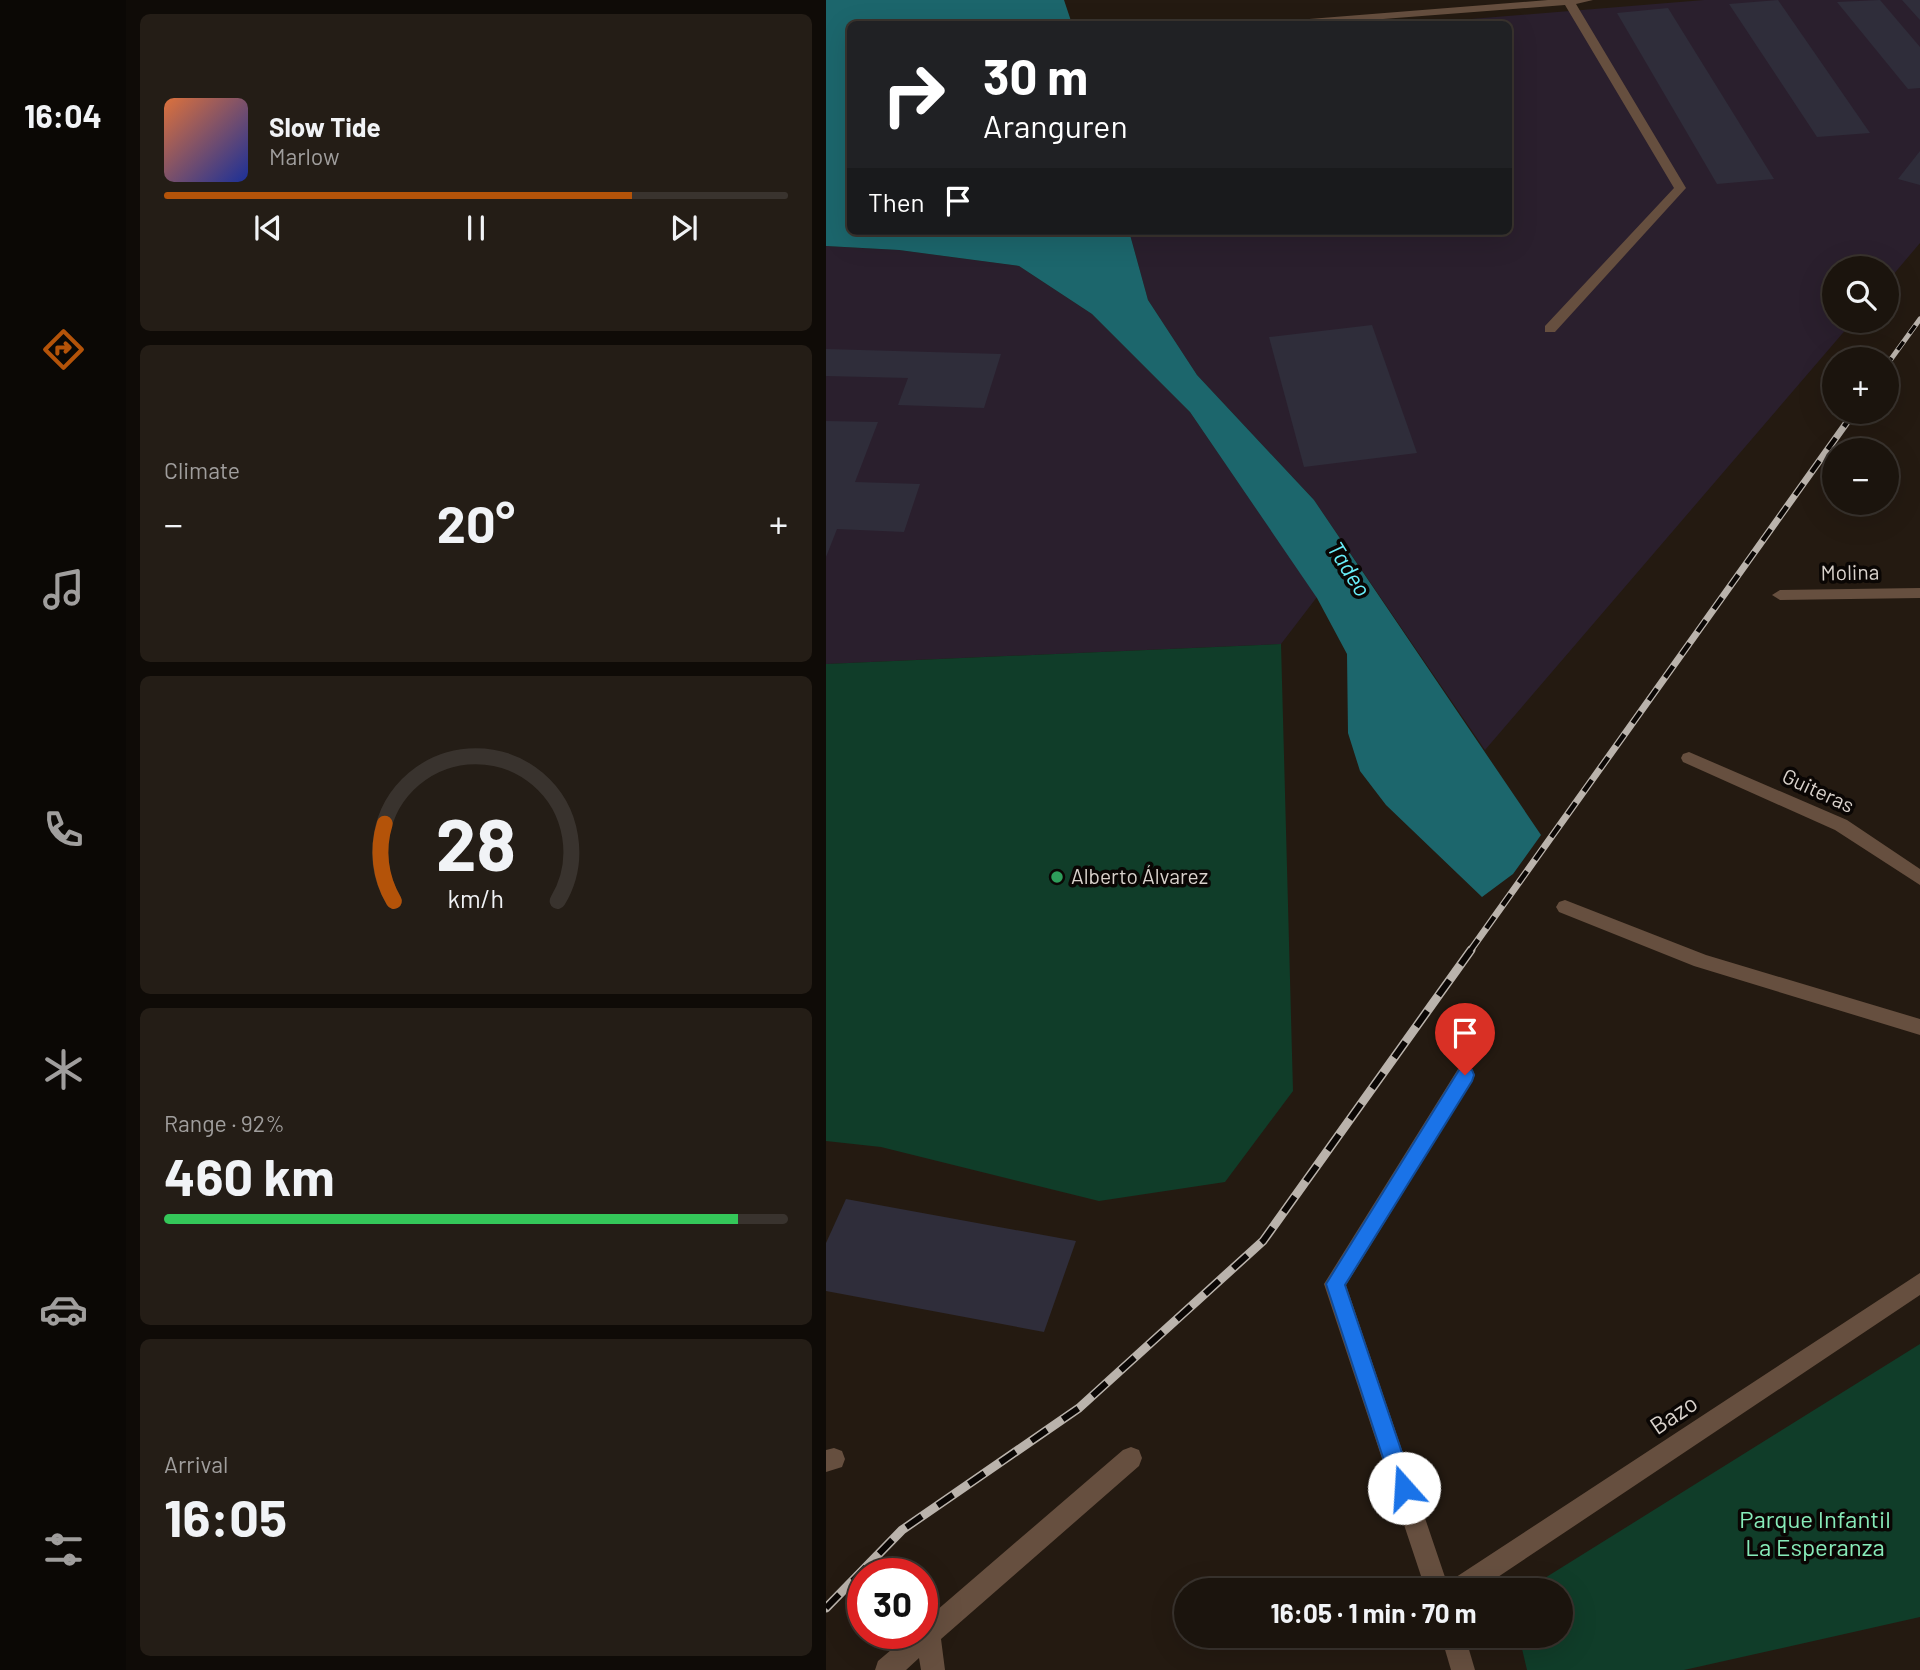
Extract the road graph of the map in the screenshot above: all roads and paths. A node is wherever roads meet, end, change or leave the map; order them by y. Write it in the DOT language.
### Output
graph roads {
  1 [pos="1588,0"];
  2 [pos="1569,2"];
  3 [pos="1323,21"];
  4 [pos="1550,329"];
  5 [pos="1920,593"];
  6 [pos="1780,595"];
  7 [pos="1689,758"];
  8 [pos="1920,878"];
  9 [pos="1565,907"];
  10 [pos="1920,1027"];
  11 [pos="1465,1075"];
  12 [pos="1920,1283"];
  13 [pos="1131,1458"];
  14 [pos="1434,1578"];
  15 [pos="1477,1578"];
  16 [pos="938,1626"];
  17 [pos="1457,1648"];
  18 [pos="912,1649"];
  19 [pos="930,1649"];
  20 [pos="887,1670"];
  21 [pos="933,1670"];
  22 [pos="1463,1670"];
  1 -- 2 [label="street"];
  2 -- 3 [label="street"];
  2 -- 4 [label="street"];
  5 -- 6 [label="street, Molina"];
  7 -- 8 [label="street, Guiteras"];
  9 -- 10 [label="street"];
  11 -- 14 [label="street"];
  12 -- 15 [label="street, Bazo"];
  13 -- 16 [label="street"];
  17 -- 22 [label="street"];
  18 -- 20 [label="street"];
  19 -- 21 [label="street"];
}
